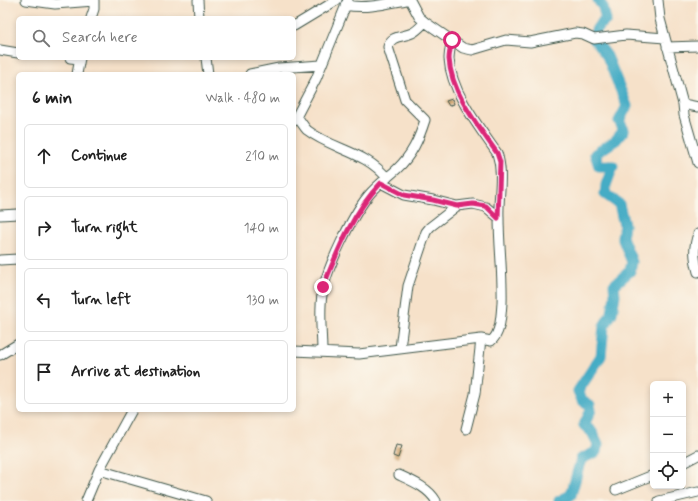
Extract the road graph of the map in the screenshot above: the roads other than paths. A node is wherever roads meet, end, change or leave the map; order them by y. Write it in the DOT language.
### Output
graph roads {
  1 [pos="26,0"];
  2 [pos="94,0"];
  3 [pos="198,0"];
  4 [pos="406,0"];
  5 [pos="410,0"];
  6 [pos="658,0"];
  7 [pos="343,2"];
  8 [pos="91,16"];
  9 [pos="199,16"];
  10 [pos="425,22"];
  11 [pos="296,25"];
  12 [pos="452,40"];
  13 [pos="666,43"];
  14 [pos="698,46"];
  15 [pos="0,50"];
  16 [pos="16,53"];
  17 [pos="80,60"];
  18 [pos="206,60"];
  19 [pos="321,66"];
  20 [pos="77,72"];
  21 [pos="208,72"];
  22 [pos="260,72"];
  23 [pos="683,104"];
  24 [pos="698,107"];
  25 [pos="296,119"];
  26 [pos="698,162"];
  27 [pos="384,180"];
  28 [pos="457,206"];
  29 [pos="16,214"];
  30 [pos="0,215"];
  31 [pos="498,218"];
  32 [pos="698,234"];
  33 [pos="16,259"];
  34 [pos="0,260"];
  35 [pos="698,272"];
  36 [pos="481,339"];
  37 [pos="16,345"];
  38 [pos="400,348"];
  39 [pos="296,351"];
  40 [pos="322,352"];
  41 [pos="0,354"];
  42 [pos="131,412"];
  43 [pos="466,429"];
  44 [pos="698,455"];
  45 [pos="686,461"];
  46 [pos="99,470"];
  47 [pos="399,475"];
  48 [pos="650,476"];
  49 [pos="616,490"];
  50 [pos="698,492"];
  51 [pos="86,501"];
  52 [pos="206,501"];
  53 [pos="436,501"];
  54 [pos="659,501"];
  1 -- 2 [label="street"];
  2 -- 8 [label="street"];
  3 -- 9 [label="street"];
  4 -- 7 [label="street"];
  5 -- 10 [label="street"];
  6 -- 13 [label="street"];
  7 -- 11 [label="street"];
  7 -- 19 [label="street"];
  10 -- 12 [label="street"];
  10 -- 27 [label="street"];
  12 -- 13 [label="street"];
  12 -- 31 [label="street"];
  13 -- 14 [label="street"];
  13 -- 23 [label="street"];
  15 -- 16 [label="street"];
  17 -- 20 [label="street"];
  18 -- 21 [label="street"];
  19 -- 22 [label="street"];
  19 -- 25 [label="street"];
  23 -- 24 [label="street"];
  23 -- 26 [label="street"];
  25 -- 27 [label="street"];
  27 -- 28 [label="street"];
  27 -- 40 [label="street"];
  28 -- 31 [label="street"];
  28 -- 38 [label="street"];
  29 -- 30 [label="street"];
  31 -- 36 [label="street"];
  32 -- 35 [label="street"];
  33 -- 34 [label="street"];
  36 -- 38 [label="street"];
  36 -- 43 [label="street"];
  37 -- 41 [label="street"];
  38 -- 40 [label="street"];
  39 -- 40 [label="street"];
  42 -- 46 [label="street"];
  44 -- 45 [label="street"];
  46 -- 51 [label="street"];
  46 -- 52 [label="street"];
  47 -- 53 [label="street"];
  48 -- 49 [label="street"];
  50 -- 54 [label="street"];
}
